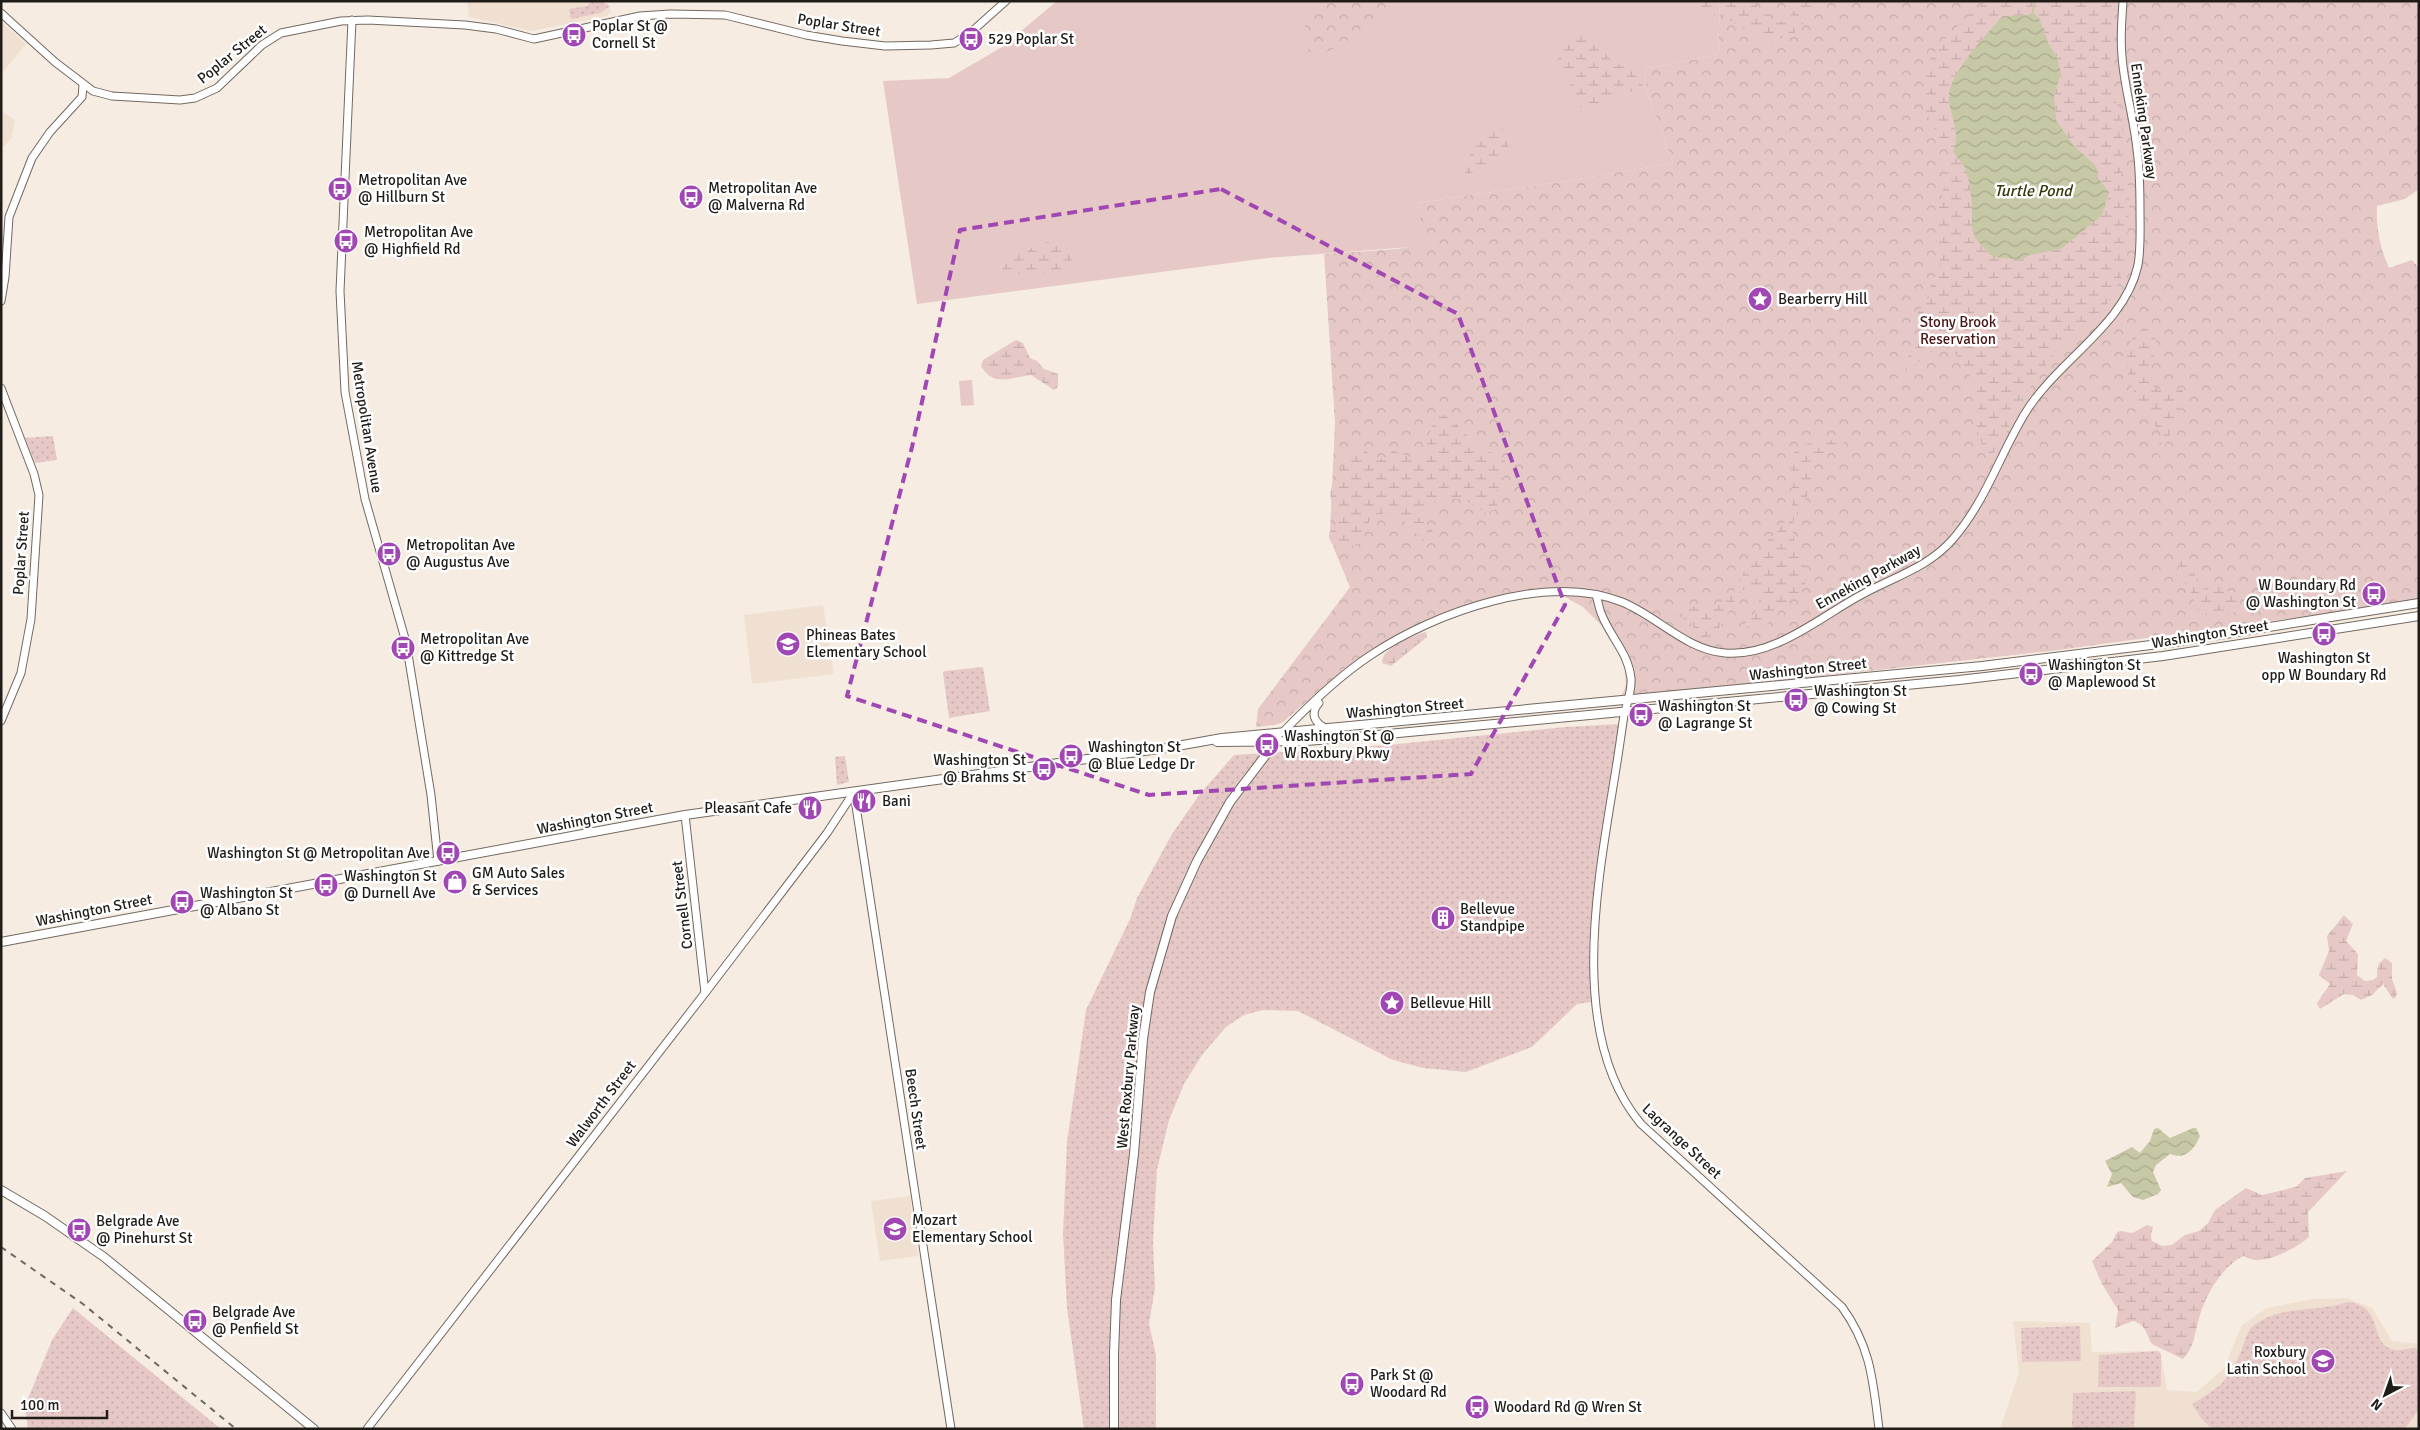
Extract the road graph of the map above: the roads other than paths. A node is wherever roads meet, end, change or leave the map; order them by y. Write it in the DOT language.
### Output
graph roads {
  1 [pos="1006,1"];
  2 [pos="2123,1"];
  3 [pos="1,13"];
  4 [pos="352,20"];
  5 [pos="83,85"];
  6 [pos="1,301"];
  7 [pos="1,388"];
  8 [pos="1596,595"];
  9 [pos="2419,603"];
  10 [pos="2419,616"];
  11 [pos="1343,678"];
  12 [pos="1629,700"];
  13 [pos="1625,712"];
  14 [pos="1,721"];
  15 [pos="1325,728"];
  16 [pos="1284,731"];
  17 [pos="1198,742"];
  18 [pos="1276,742"];
  19 [pos="854,792"];
  20 [pos="685,815"];
  21 [pos="438,861"];
  22 [pos="1,942"];
  23 [pos="705,993"];
  24 [pos="1,1190"];
  25 [pos="1,1413"];
  26 [pos="12,1429"];
  27 [pos="314,1429"];
  28 [pos="367,1429"];
  29 [pos="951,1429"];
  30 [pos="1114,1429"];
  31 [pos="1879,1429"];
  1 -- 4 [label="street, Poplar Street"];
  2 -- 8 [label="street, Enneking Parkway"];
  3 -- 5 [label="street"];
  4 -- 5 [label="street, Poplar Street"];
  4 -- 21 [label="street, Metropolitan Avenue"];
  5 -- 6 [label="street"];
  7 -- 14 [label="street, Poplar Street"];
  8 -- 11 [label="street, Enneking Parkway"];
  8 -- 12 [label="street, Lagrange Street"];
  9 -- 12 [label="main road, Washington Street"];
  10 -- 13 [label="main road, Washington Street"];
  11 -- 15 [label="street"];
  11 -- 16 [label="street, Enneking Parkway"];
  12 -- 13 [label="street, Lagrange Street"];
  12 -- 15 [label="main road, Washington Street"];
  13 -- 18 [label="main road, Washington Street"];
  13 -- 31 [label="street, Lagrange Street"];
  15 -- 16 [label="main road, Washington Street"];
  16 -- 17 [label="main road, Washington Street"];
  16 -- 18 [label="main road, West Roxbury Parkway"];
  17 -- 18 [label="main road, Washington Street"];
  17 -- 19 [label="main road, Washington Street"];
  18 -- 30 [label="main road, West Roxbury Parkway"];
  19 -- 20 [label="main road, Washington Street"];
  19 -- 23 [label="street, Walworth Street"];
  19 -- 29 [label="street, Beech Street"];
  20 -- 21 [label="main road, Washington Street"];
  20 -- 23 [label="street, Cornell Street"];
  21 -- 22 [label="main road, Washington Street"];
  23 -- 28 [label="street, Walworth Street"];
  24 -- 27 [label="main road"];
  25 -- 26 [label="street"];
}
